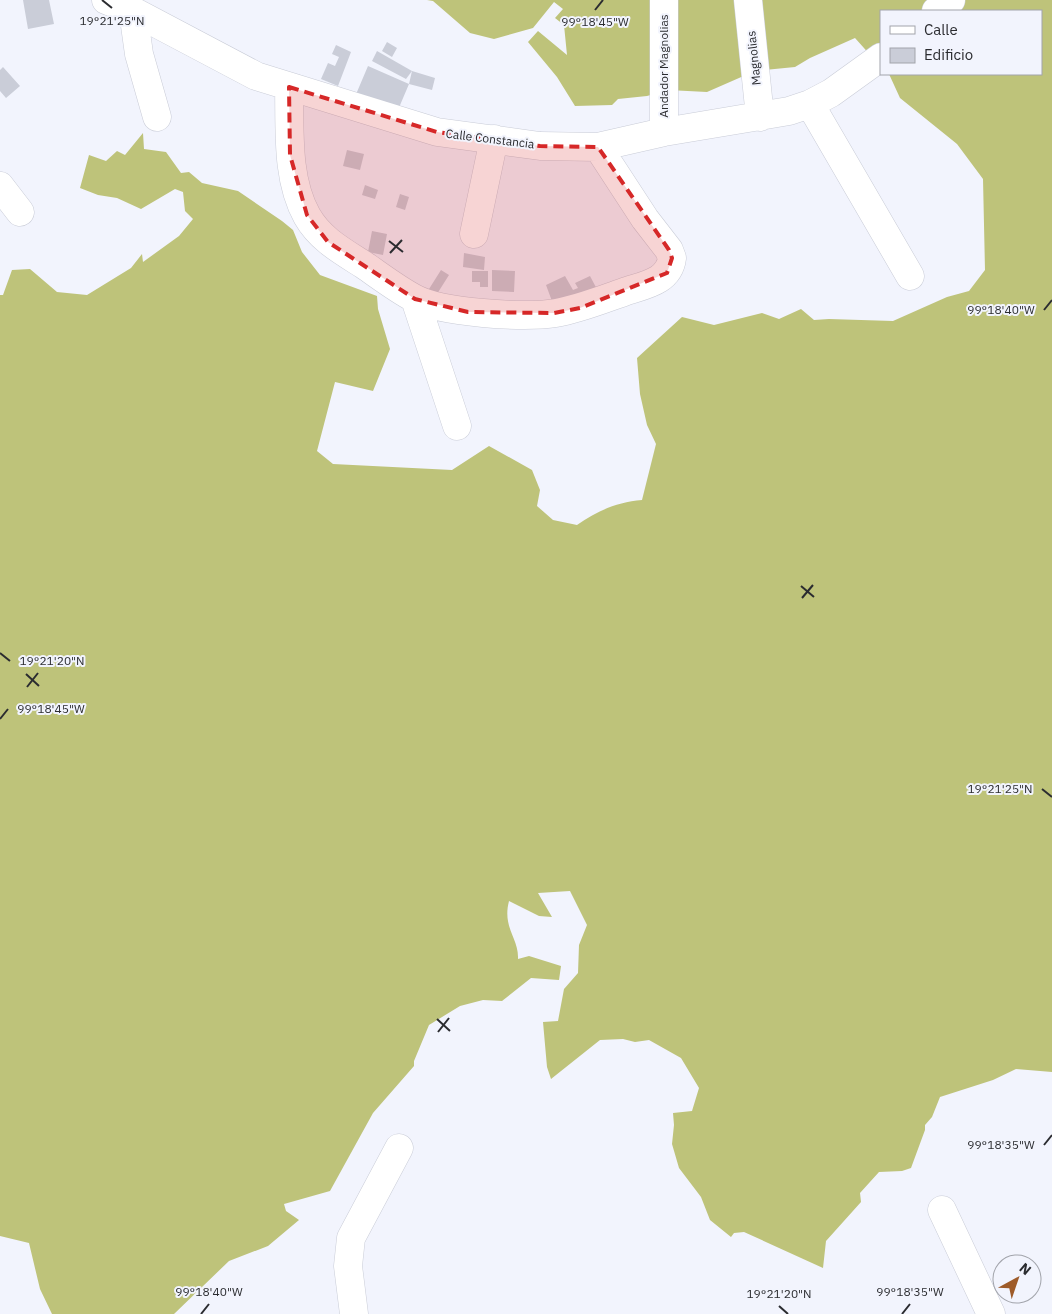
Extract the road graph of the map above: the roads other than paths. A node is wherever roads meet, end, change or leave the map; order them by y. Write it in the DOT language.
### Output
graph roads {
  1 [pos="106,0"];
  2 [pos="664,0"];
  3 [pos="748,0"];
  4 [pos="951,0"];
  5 [pos="937,10"];
  6 [pos="133,12"];
  7 [pos="880,58"];
  8 [pos="289,87"];
  9 [pos="810,104"];
  10 [pos="157,117"];
  11 [pos="760,117"];
  12 [pos="664,132"];
  13 [pos="494,139"];
  14 [pos="598,147"];
  15 [pos="0,186"];
  16 [pos="20,212"];
  17 [pos="474,234"];
  18 [pos="910,276"];
  19 [pos="415,299"];
  20 [pos="457,426"];
  21 [pos="399,1148"];
  22 [pos="942,1210"];
  23 [pos="354,1314"];
  24 [pos="991,1314"];
  1 -- 6 [label="street, Calle Constancia"];
  2 -- 12 [label="street, Andador Magnolias"];
  3 -- 11 [label="street, Magnolias"];
  4 -- 5 [label="street"];
  6 -- 8 [label="street, Calle Constancia"];
  6 -- 10 [label="street"];
  7 -- 9 [label="street, Calle Constancia"];
  8 -- 13 [label="street, Calle Constancia"];
  8 -- 19 [label="street"];
  9 -- 11 [label="street, Calle Constancia"];
  9 -- 18 [label="street"];
  11 -- 12 [label="street, Calle Constancia"];
  12 -- 14 [label="street, Calle Constancia"];
  13 -- 14 [label="street, Calle Constancia"];
  13 -- 17 [label="street"];
  14 -- 19 [label="street"];
  15 -- 16 [label="street"];
  19 -- 20 [label="street"];
  21 -- 23 [label="street"];
  22 -- 24 [label="street"];
}
